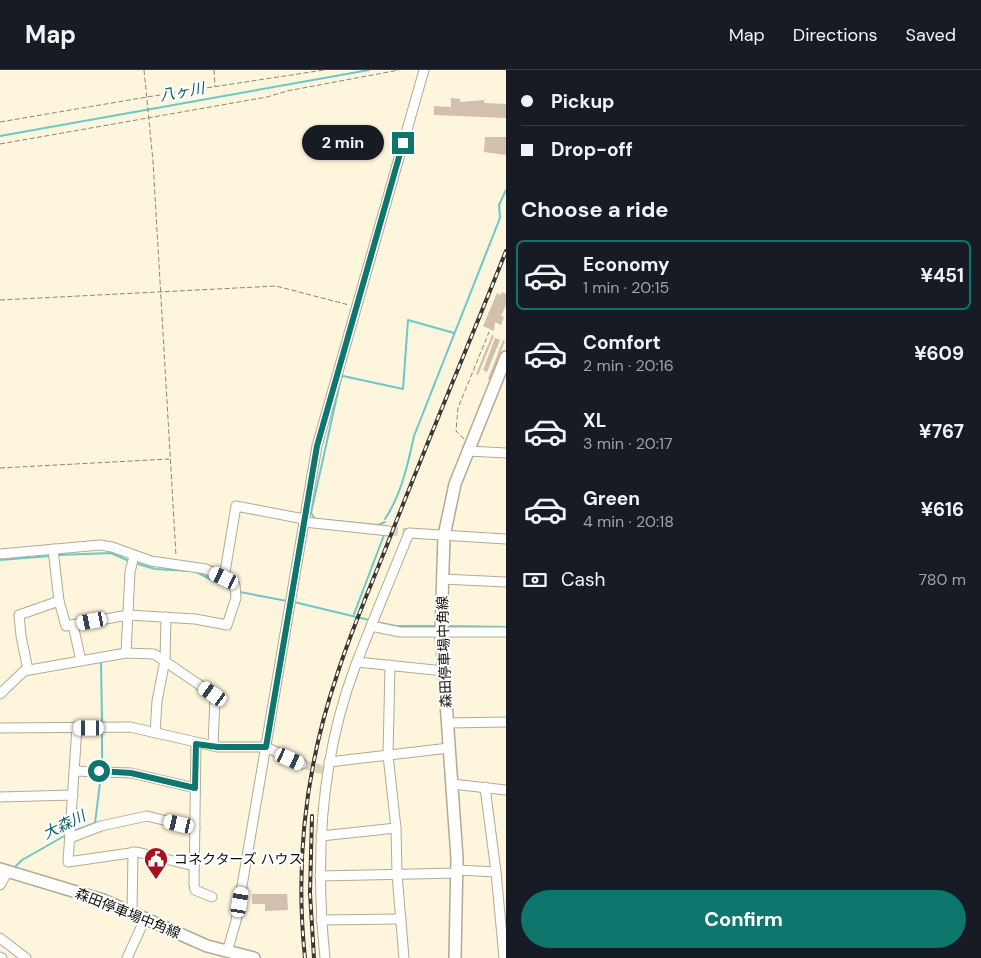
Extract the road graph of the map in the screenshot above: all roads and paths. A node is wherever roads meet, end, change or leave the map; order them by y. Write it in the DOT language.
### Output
graph roads {
  1 [pos="144,70"];
  2 [pos="214,70"];
  3 [pos="324,70"];
  4 [pos="399,70"];
  5 [pos="424,70"];
  6 [pos="215,86"];
  7 [pos="147,97"];
  8 [pos="150,118"];
  9 [pos="0,122"];
  10 [pos="0,144"];
  11 [pos="160,291"];
  12 [pos="0,300"];
  13 [pos="356,307"];
  14 [pos="489,332"];
  15 [pos="506,357"];
  16 [pos="503,372"];
  17 [pos="470,446"];
  18 [pos="506,453"];
  19 [pos="170,459"];
  20 [pos="0,468"];
  21 [pos="304,521"];
  22 [pos="389,531"];
  23 [pos="444,536"];
  24 [pos="506,539"];
  25 [pos="0,554"];
  26 [pos="54,554"];
  27 [pos="133,559"];
  28 [pos="176,564"];
  29 [pos="224,578"];
  30 [pos="442,579"];
  31 [pos="506,582"];
  32 [pos="60,601"];
  33 [pos="128,615"];
  34 [pos="166,617"];
  35 [pos="74,625"];
  36 [pos="371,626"];
  37 [pos="441,627"];
  38 [pos="506,632"];
  39 [pos="126,654"];
  40 [pos="165,660"];
  41 [pos="81,661"];
  42 [pos="357,662"];
  43 [pos="390,665"];
  44 [pos="28,670"];
  45 [pos="444,671"];
  46 [pos="0,694"];
  47 [pos="506,722"];
  48 [pos="447,723"];
  49 [pos="0,728"];
  50 [pos="77,728"];
  51 [pos="155,733"];
  52 [pos="196,744"];
  53 [pos="213,746"];
  54 [pos="266,747"];
  55 [pos="449,748"];
  56 [pos="388,755"];
  57 [pos="302,764"];
  58 [pos="327,767"];
  59 [pos="74,771"];
  60 [pos="452,784"];
  61 [pos="195,788"];
  62 [pos="485,788"];
  63 [pos="506,790"];
  64 [pos="73,795"];
  65 [pos="0,797"];
  66 [pos="195,828"];
  67 [pos="396,828"];
  68 [pos="70,835"];
  69 [pos="321,836"];
  70 [pos="133,852"];
  71 [pos="194,866"];
  72 [pos="4,870"];
  73 [pos="458,872"];
  74 [pos="496,872"];
  75 [pos="397,874"];
  76 [pos="320,876"];
  77 [pos="0,885"];
  78 [pos="502,887"];
  79 [pos="212,897"];
  80 [pos="132,913"];
  81 [pos="145,919"];
  82 [pos="401,919"];
  83 [pos="321,920"];
  84 [pos="0,938"];
  85 [pos="227,952"];
  86 [pos="26,958"];
  87 [pos="127,958"];
  88 [pos="254,958"];
  89 [pos="324,958"];
  90 [pos="404,958"];
  91 [pos="454,958"];
  92 [pos="504,958"];
  1 -- 7 [label="path"];
  2 -- 6 [label="path"];
  3 -- 6 [label="path"];
  4 -- 8 [label="path"];
  5 -- 13 [label="street"];
  6 -- 7 [label="path"];
  7 -- 8 [label="path"];
  7 -- 9 [label="path"];
  8 -- 10 [label="path"];
  8 -- 11 [label="path"];
  11 -- 12 [label="path"];
  11 -- 13 [label="path"];
  11 -- 19 [label="path"];
  13 -- 21 [label="street"];
  14 -- 17 [label="path"];
  15 -- 16 [label="main road, 森田停車場中角線"];
  16 -- 17 [label="main road, 森田停車場中角線"];
  17 -- 18 [label="street"];
  17 -- 23 [label="main road, 森田停車場中角線"];
  19 -- 20 [label="path"];
  19 -- 28 [label="path"];
  21 -- 22 [label="street"];
  21 -- 29 [label="street"];
  21 -- 54 [label="street"];
  23 -- 24 [label="street"];
  23 -- 30 [label="main road, 森田停車場中角線"];
  23 -- 36 [label="street"];
  25 -- 26 [label="street"];
  26 -- 27 [label="street"];
  26 -- 32 [label="street"];
  27 -- 28 [label="street"];
  27 -- 33 [label="street"];
  28 -- 29 [label="street"];
  29 -- 34 [label="street"];
  30 -- 31 [label="street"];
  30 -- 37 [label="main road, 森田停車場中角線"];
  32 -- 35 [label="street"];
  32 -- 44 [label="street"];
  33 -- 34 [label="street"];
  33 -- 35 [label="street"];
  33 -- 39 [label="street"];
  34 -- 40 [label="street"];
  35 -- 41 [label="street"];
  36 -- 37 [label="street"];
  36 -- 42 [label="street"];
  37 -- 38 [label="street"];
  37 -- 45 [label="main road, 森田停車場中角線"];
  39 -- 40 [label="street"];
  39 -- 41 [label="street"];
  40 -- 51 [label="street"];
  40 -- 53 [label="street"];
  41 -- 44 [label="street"];
  42 -- 43 [label="street"];
  42 -- 58 [label="street"];
  43 -- 45 [label="street"];
  43 -- 56 [label="street"];
  44 -- 46 [label="street"];
  45 -- 48 [label="main road, 森田停車場中角線"];
  47 -- 48 [label="street"];
  48 -- 55 [label="main road, 森田停車場中角線"];
  49 -- 50 [label="street"];
  50 -- 51 [label="street"];
  50 -- 59 [label="street"];
  51 -- 52 [label="street"];
  52 -- 53 [label="street"];
  52 -- 61 [label="street"];
  53 -- 54 [label="street"];
  54 -- 57 [label="street"];
  54 -- 85 [label="street"];
  55 -- 56 [label="street"];
  55 -- 60 [label="main road, 森田停車場中角線"];
  56 -- 58 [label="street"];
  56 -- 67 [label="street"];
  58 -- 69 [label="street"];
  59 -- 61 [label="street"];
  59 -- 64 [label="street"];
  60 -- 62 [label="street"];
  60 -- 73 [label="main road, 森田停車場中角線"];
  61 -- 66 [label="street"];
  62 -- 63 [label="street"];
  62 -- 74 [label="street"];
  64 -- 65 [label="street"];
  64 -- 68 [label="street"];
  66 -- 68 [label="street"];
  66 -- 71 [label="street"];
  67 -- 69 [label="street"];
  67 -- 75 [label="street"];
  68 -- 70 [label="street"];
  69 -- 76 [label="street"];
  70 -- 71 [label="street"];
  70 -- 80 [label="street"];
  71 -- 79 [label="street"];
  72 -- 77 [label="street"];
  72 -- 80 [label="main road, 森田停車場中角線"];
  73 -- 74 [label="street"];
  73 -- 75 [label="street"];
  73 -- 91 [label="main road, 森田停車場中角線"];
  74 -- 78 [label="street"];
  75 -- 76 [label="street"];
  75 -- 82 [label="street"];
  76 -- 83 [label="street"];
  78 -- 92 [label="street"];
  80 -- 81 [label="main road, 森田停車場中角線"];
  81 -- 85 [label="main road, 森田停車場中角線"];
  81 -- 87 [label="street"];
  82 -- 83 [label="street"];
  82 -- 90 [label="street"];
  83 -- 89 [label="street"];
  84 -- 86 [label="street"];
  85 -- 88 [label="main road, 森田停車場中角線"];
}
